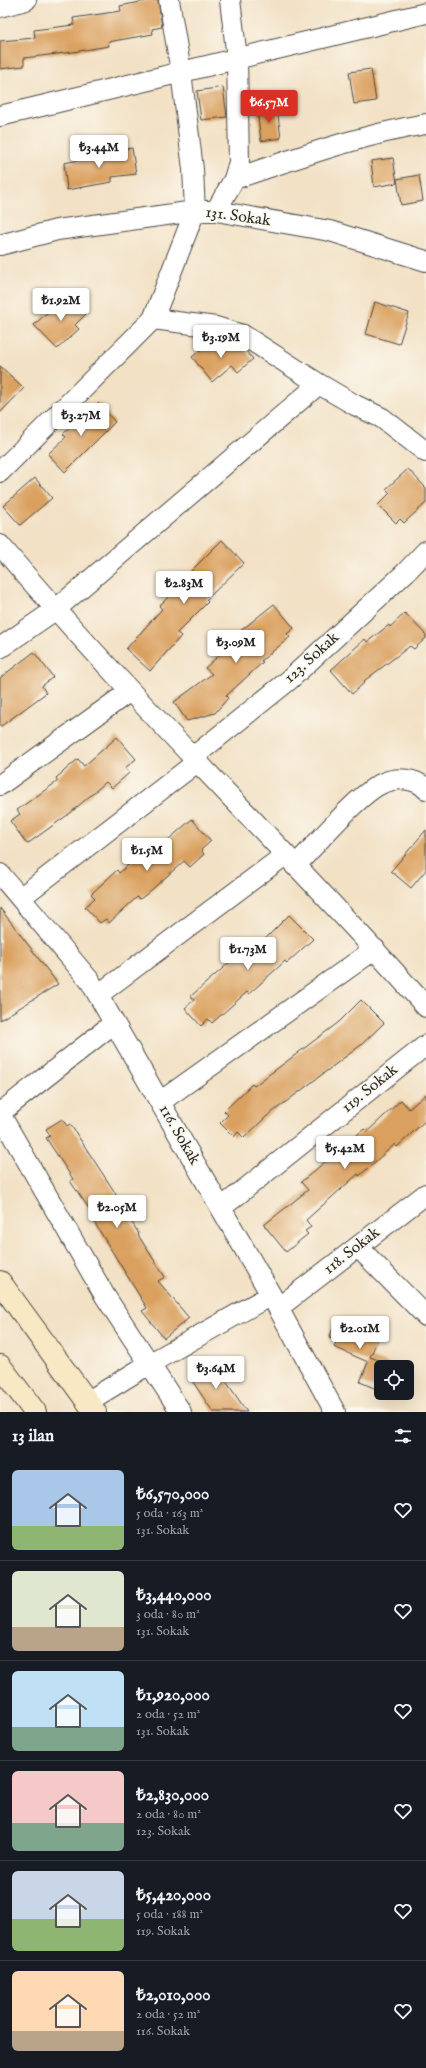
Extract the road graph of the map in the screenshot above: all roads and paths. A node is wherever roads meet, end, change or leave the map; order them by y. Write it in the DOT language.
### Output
graph roads {
  1 [pos="26,0"];
  2 [pos="169,0"];
  3 [pos="230,0"];
  4 [pos="0,7"];
  5 [pos="426,13"];
  6 [pos="237,58"];
  7 [pos="181,72"];
  8 [pos="0,116"];
  9 [pos="426,124"];
  10 [pos="234,179"];
  11 [pos="195,211"];
  12 [pos="216,211"];
  13 [pos="0,244"];
  14 [pos="426,262"];
  15 [pos="152,319"];
  16 [pos="319,384"];
  17 [pos="426,452"];
  18 [pos="0,472"];
  19 [pos="0,545"];
  20 [pos="426,551"];
  21 [pos="55,610"];
  22 [pos="0,648"];
  23 [pos="130,691"];
  24 [pos="195,760"];
  25 [pos="424,784"];
  26 [pos="0,785"];
  27 [pos="290,861"];
  28 [pos="0,874"];
  29 [pos="20,898"];
  30 [pos="375,949"];
  31 [pos="98,995"];
  32 [pos="426,1007"];
  33 [pos="114,1023"];
  34 [pos="426,1045"];
  35 [pos="160,1102"];
  36 [pos="0,1114"];
  37 [pos="426,1194"];
  38 [pos="221,1208"];
  39 [pos="358,1247"];
  40 [pos="1,1285"];
  41 [pos="274,1302"];
  42 [pos="426,1316"];
  43 [pos="149,1364"];
  44 [pos="0,1366"];
  45 [pos="91,1407"];
  46 [pos="35,1412"];
  47 [pos="181,1412"];
  48 [pos="335,1412"];
  1 -- 4 [label="street"];
  2 -- 7 [label="street"];
  3 -- 6 [label="street"];
  5 -- 6 [label="street"];
  6 -- 7 [label="street"];
  6 -- 10 [label="street"];
  7 -- 8 [label="street"];
  7 -- 11 [label="street"];
  9 -- 10 [label="street"];
  10 -- 12 [label="street"];
  11 -- 12 [label="street, 131. Sokak"];
  11 -- 13 [label="street, 131. Sokak"];
  11 -- 15 [label="street"];
  12 -- 14 [label="street, 131. Sokak"];
  15 -- 16 [label="street"];
  15 -- 18 [label="street"];
  16 -- 17 [label="street"];
  16 -- 21 [label="street"];
  19 -- 21 [label="street"];
  20 -- 24 [label="street, 123. Sokak"];
  21 -- 22 [label="street"];
  21 -- 23 [label="street"];
  23 -- 24 [label="street"];
  23 -- 26 [label="street"];
  24 -- 27 [label="street"];
  24 -- 29 [label="street, 123. Sokak"];
  25 -- 27 [label="street"];
  27 -- 30 [label="street"];
  27 -- 31 [label="street"];
  28 -- 29 [label="street, 116. Sokak"];
  29 -- 31 [label="street, 116. Sokak"];
  30 -- 32 [label="street"];
  30 -- 35 [label="street"];
  31 -- 33 [label="street, 116. Sokak"];
  33 -- 35 [label="street, 116. Sokak"];
  33 -- 36 [label="street"];
  34 -- 38 [label="street, 119. Sokak"];
  35 -- 38 [label="street, 116. Sokak"];
  36 -- 43 [label="street"];
  37 -- 39 [label="street, 118. Sokak"];
  38 -- 41 [label="street, 116. Sokak"];
  39 -- 41 [label="street, 118. Sokak"];
  39 -- 42 [label="street"];
  40 -- 45 [label="main road"];
  41 -- 43 [label="street, 118. Sokak"];
  41 -- 48 [label="street, 116. Sokak"];
  43 -- 45 [label="street, 118. Sokak"];
  43 -- 47 [label="street"];
  44 -- 46 [label="main road"];
}
